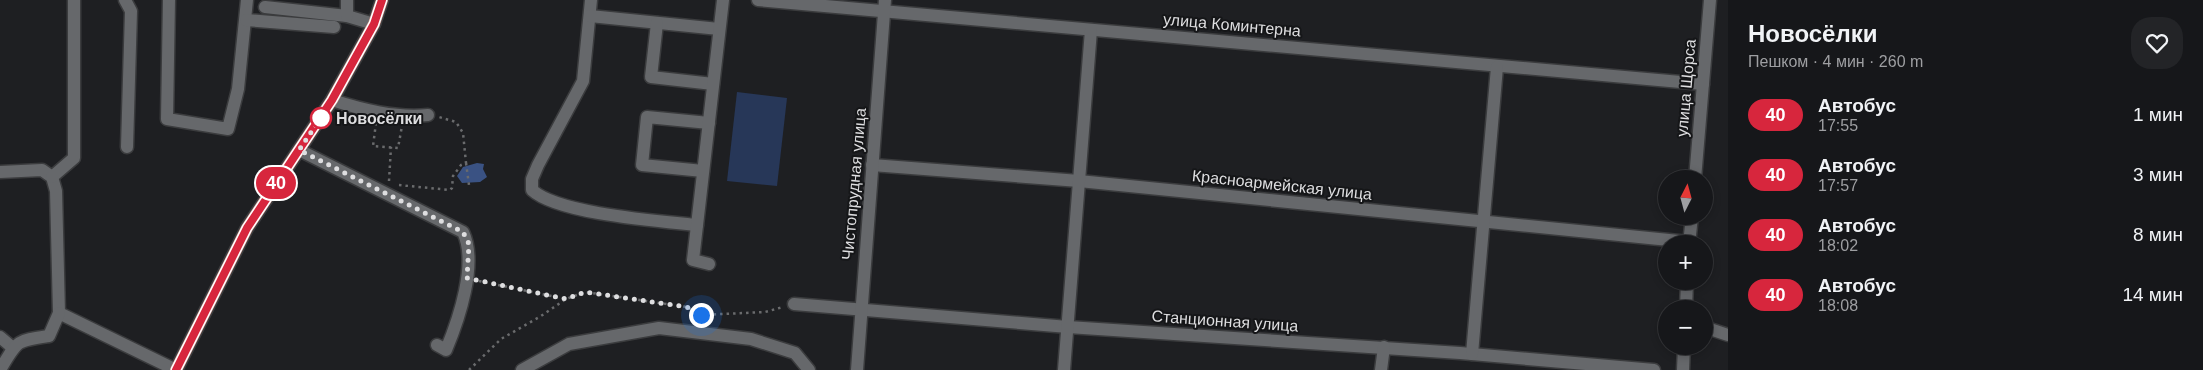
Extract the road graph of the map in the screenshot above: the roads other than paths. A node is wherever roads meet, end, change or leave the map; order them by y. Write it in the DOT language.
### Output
graph roads {
  1 [pos="74,0"];
  2 [pos="125,0"];
  3 [pos="169,0"];
  4 [pos="247,0"];
  5 [pos="347,0"];
  6 [pos="382,0"];
  7 [pos="591,0"];
  8 [pos="723,0"];
  9 [pos="758,0"];
  10 [pos="1710,0"];
  11 [pos="818,3"];
  12 [pos="885,6"];
  13 [pos="265,7"];
  14 [pos="347,16"];
  15 [pos="590,16"];
  16 [pos="246,20"];
  17 [pos="657,23"];
  18 [pos="374,24"];
  19 [pos="334,27"];
  20 [pos="719,29"];
  21 [pos="1091,30"];
  22 [pos="1497,67"];
  23 [pos="713,84"];
  24 [pos="1703,84"];
  25 [pos="332,100"];
  26 [pos="428,115"];
  27 [pos="709,123"];
  28 [pos="127,147"];
  29 [pos="299,150"];
  30 [pos="872,165"];
  31 [pos="1696,170"];
  32 [pos="703,171"];
  33 [pos="0,172"];
  34 [pos="52,177"];
  35 [pos="1079,181"];
  36 [pos="1484,221"];
  37 [pos="697,225"];
  38 [pos="1658,240"];
  39 [pos="709,264"];
  40 [pos="794,304"];
  41 [pos="860,311"];
  42 [pos="60,313"];
  43 [pos="1068,327"];
  44 [pos="1713,330"];
  45 [pos="1728,335"];
  46 [pos="0,337"];
  47 [pos="437,345"];
  48 [pos="1384,347"];
  49 [pos="13,348"];
  50 [pos="1472,354"];
  51 [pos="1684,355"];
  52 [pos="0,370"];
  53 [pos="176,370"];
  54 [pos="522,370"];
  55 [pos="810,370"];
  56 [pos="857,370"];
  57 [pos="1064,370"];
  58 [pos="1381,370"];
  59 [pos="1654,370"];
  60 [pos="1683,370"];
  1 -- 34 [label="street"];
  2 -- 28 [label="street"];
  3 -- 16 [label="street"];
  4 -- 16 [label="street"];
  5 -- 14 [label="street"];
  6 -- 18 [label="main road"];
  7 -- 15 [label="street"];
  8 -- 20 [label="street"];
  9 -- 11 [label="street, улица Коминтерна"];
  10 -- 24 [label="street, улица Щорса"];
  11 -- 12 [label="street, улица Коминтерна"];
  12 -- 21 [label="street, улица Коминтерна"];
  12 -- 30 [label="street, Чистопрудная улица"];
  13 -- 14 [label="street"];
  14 -- 18 [label="street"];
  15 -- 17 [label="street"];
  15 -- 37 [label="street"];
  16 -- 19 [label="street"];
  17 -- 20 [label="street"];
  17 -- 23 [label="street"];
  18 -- 25 [label="main road"];
  20 -- 23 [label="street"];
  21 -- 22 [label="street, улица Коминтерна"];
  21 -- 35 [label="street"];
  22 -- 24 [label="street, улица Коминтерна"];
  22 -- 36 [label="street"];
  23 -- 27 [label="street"];
  24 -- 31 [label="street, улица Щорса"];
  25 -- 26 [label="street"];
  25 -- 29 [label="main road"];
  27 -- 32 [label="street"];
  27 -- 32 [label="street"];
  29 -- 47 [label="street"];
  29 -- 53 [label="main road"];
  30 -- 35 [label="street, Красноармейская улица"];
  30 -- 41 [label="street, Чистопрудная улица"];
  32 -- 37 [label="street"];
  33 -- 34 [label="street"];
  34 -- 42 [label="street"];
  35 -- 36 [label="street, Красноармейская улица"];
  35 -- 43 [label="street"];
  36 -- 38 [label="street, Красноармейская улица"];
  36 -- 50 [label="street"];
  37 -- 39 [label="street"];
  40 -- 41 [label="street, Станционная улица"];
  41 -- 43 [label="street, Станционная улица"];
  41 -- 56 [label="street, Чистопрудная улица"];
  42 -- 49 [label="street"];
  42 -- 53 [label="street"];
  43 -- 48 [label="street, Станционная улица"];
  43 -- 57 [label="street"];
  44 -- 45 [label="street"];
  46 -- 49 [label="street"];
  48 -- 50 [label="street, Станционная улица"];
  48 -- 58 [label="street"];
  49 -- 52 [label="street"];
  50 -- 59 [label="street, Станционная улица"];
  51 -- 60 [label="street"];
  54 -- 55 [label="street"];
}
